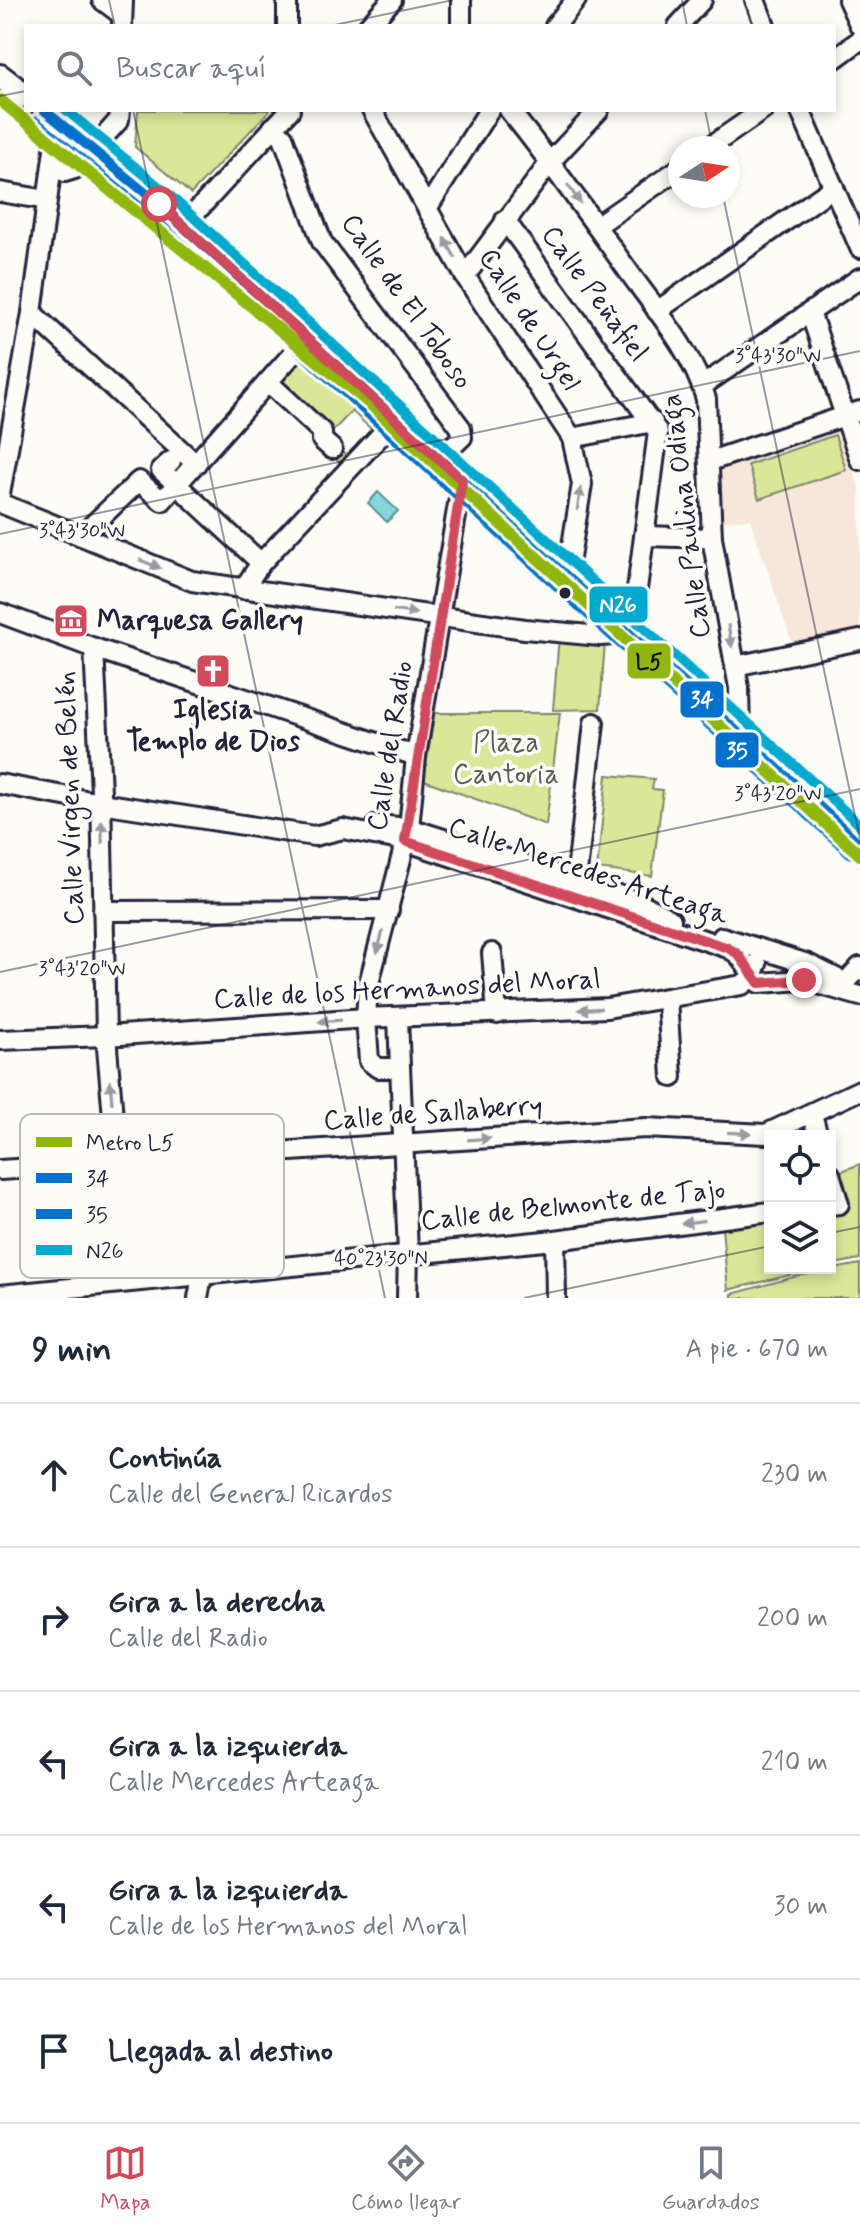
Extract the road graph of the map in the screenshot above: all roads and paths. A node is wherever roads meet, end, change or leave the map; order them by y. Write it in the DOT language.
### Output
graph roads {
  1 [pos="102,0"];
  2 [pos="287,0"];
  3 [pos="392,0"];
  4 [pos="461,0"];
  5 [pos="576,0"];
  6 [pos="702,0"];
  7 [pos="755,0"];
  8 [pos="848,0"];
  9 [pos="123,14"];
  10 [pos="287,24"];
  11 [pos="370,24"];
  12 [pos="461,24"];
  13 [pos="557,24"];
  14 [pos="680,24"];
  15 [pos="764,24"];
  16 [pos="860,26"];
  17 [pos="860,40"];
  18 [pos="836,58"];
  19 [pos="0,76"];
  20 [pos="24,94"];
  21 [pos="120,112"];
  22 [pos="288,112"];
  23 [pos="373,112"];
  24 [pos="488,112"];
  25 [pos="511,112"];
  26 [pos="597,112"];
  27 [pos="760,112"];
  28 [pos="801,112"];
  29 [pos="51,115"];
  30 [pos="273,127"];
  31 [pos="725,136"];
  32 [pos="93,148"];
  33 [pos="551,161"];
  34 [pos="52,166"];
  35 [pos="668,176"];
  36 [pos="834,187"];
  37 [pos="0,192"];
  38 [pos="47,200"];
  39 [pos="428,207"];
  40 [pos="505,220"];
  41 [pos="183,226"];
  42 [pos="596,226"];
  43 [pos="860,248"];
  44 [pos="465,276"];
  45 [pos="860,278"];
  46 [pos="657,311"];
  47 [pos="810,312"];
  48 [pos="32,313"];
  49 [pos="306,339"];
  50 [pos="268,382"];
  51 [pos="702,386"];
  52 [pos="852,414"];
  53 [pos="395,420"];
  54 [pos="653,422"];
  55 [pos="572,438"];
  56 [pos="341,458"];
  57 [pos="439,459"];
  58 [pos="860,460"];
  59 [pos="171,461"];
  60 [pos="710,461"];
  61 [pos="196,464"];
  62 [pos="462,480"];
  63 [pos="176,485"];
  64 [pos="0,494"];
  65 [pos="0,503"];
  66 [pos="81,536"];
  67 [pos="644,536"];
  68 [pos="712,538"];
  69 [pos="261,563"];
  70 [pos="567,576"];
  71 [pos="243,589"];
  72 [pos="0,613"];
  73 [pos="440,617"];
  74 [pos="631,634"];
  75 [pos="860,640"];
  76 [pos="94,648"];
  77 [pos="735,666"];
  78 [pos="594,723"];
  79 [pos="740,735"];
  80 [pos="416,756"];
  81 [pos="0,784"];
  82 [pos="101,798"];
  83 [pos="407,834"];
  84 [pos="860,844"];
  85 [pos="576,881"];
  86 [pos="389,910"];
  87 [pos="103,911"];
  88 [pos="492,953"];
  89 [pos="860,967"];
  90 [pos="806,972"];
  91 [pos="753,974"];
  92 [pos="852,985"];
  93 [pos="860,996"];
  94 [pos="667,999"];
  95 [pos="497,1014"];
  96 [pos="366,1018"];
  97 [pos="398,1019"];
  98 [pos="106,1036"];
  99 [pos="0,1040"];
  100 [pos="399,1068"];
  101 [pos="672,1077"];
  102 [pos="860,1090"];
  103 [pos="113,1114"];
  104 [pos="812,1114"];
  105 [pos="816,1130"];
  106 [pos="401,1144"];
  107 [pos="284,1152"];
  108 [pos="20,1169"];
  109 [pos="0,1170"];
  110 [pos="764,1213"];
  111 [pos="555,1240"];
  112 [pos="408,1253"];
  113 [pos="284,1267"];
  114 [pos="162,1278"];
  115 [pos="202,1278"];
  116 [pos="142,1279"];
  117 [pos="0,1295"];
  118 [pos="198,1298"];
  119 [pos="407,1298"];
  120 [pos="556,1298"];
  1 -- 9 [label="street"];
  2 -- 10 [label="street"];
  3 -- 11 [label="street"];
  4 -- 12 [label="street"];
  5 -- 13 [label="street"];
  6 -- 14 [label="street"];
  7 -- 15 [label="street"];
  8 -- 16 [label="street"];
  17 -- 18 [label="street"];
  19 -- 20 [label="main road"];
  21 -- 32 [label="street"];
  22 -- 30 [label="street"];
  23 -- 39 [label="street, Calle de Urgel"];
  24 -- 39 [label="street"];
  25 -- 33 [label="street, Calle Paulina Odiaga"];
  26 -- 33 [label="street"];
  27 -- 31 [label="street"];
  28 -- 36 [label="street"];
  29 -- 32 [label="main road"];
  29 -- 34 [label="street"];
  30 -- 41 [label="street"];
  30 -- 57 [label="street, Calle de El Toboso"];
  32 -- 34 [label="street"];
  32 -- 41 [label="main road"];
  33 -- 40 [label="street"];
  33 -- 42 [label="street, Calle Paulina Odiaga, one-way"];
  34 -- 38 [label="street"];
  35 -- 42 [label="street"];
  36 -- 43 [label="street"];
  36 -- 46 [label="street"];
  37 -- 38 [label="street"];
  38 -- 48 [label="street"];
  44 -- 39 [label="street, Calle de Urgel, one-way"];
  40 -- 44 [label="street"];
  40 -- 54 [label="street, Calle Peñafiel"];
  41 -- 49 [label="main road"];
  42 -- 46 [label="street, Calle Paulina Odiaga"];
  44 -- 55 [label="street, Calle de Urgel"];
  45 -- 47 [label="street"];
  46 -- 51 [label="street, Calle Paulina Odiaga"];
  47 -- 51 [label="street"];
  47 -- 52 [label="street"];
  48 -- 61 [label="street"];
  48 -- 64 [label="street"];
  49 -- 50 [label="street"];
  49 -- 53 [label="main road"];
  50 -- 56 [label="street"];
  50 -- 61 [label="street"];
  51 -- 60 [label="street, Calle Paulina Odiaga"];
  52 -- 58 [label="street"];
  52 -- 60 [label="street"];
  53 -- 56 [label="street"];
  53 -- 57 [label="main road"];
  54 -- 55 [label="street"];
  54 -- 67 [label="street"];
  70 -- 55 [label="street, Calle de Urgel, one-way"];
  56 -- 69 [label="street"];
  57 -- 62 [label="main road"];
  59 -- 63 [label="street"];
  60 -- 68 [label="street, Calle Paulina Odiaga"];
  61 -- 63 [label="street"];
  62 -- 70 [label="main road"];
  62 -- 73 [label="street, Calle del Radio"];
  63 -- 66 [label="street"];
  63 -- 69 [label="street"];
  65 -- 66 [label="street"];
  66 -- 71 [label="street, one-way"];
  67 -- 68 [label="street"];
  67 -- 74 [label="street"];
  68 -- 77 [label="street, Calle Paulina Odiaga, one-way"];
  69 -- 71 [label="street"];
  70 -- 74 [label="main road"];
  71 -- 73 [label="street, one-way"];
  72 -- 76 [label="street"];
  73 -- 74 [label="street"];
  73 -- 80 [label="street, Calle del Radio"];
  74 -- 79 [label="main road"];
  75 -- 77 [label="street"];
  76 -- 80 [label="street"];
  76 -- 82 [label="street, Calle Virgen de Belén"];
  77 -- 79 [label="street, Calle Paulina Odiaga"];
  78 -- 85 [label="street"];
  79 -- 84 [label="main road"];
  80 -- 83 [label="street, Calle del Radio"];
  81 -- 82 [label="street, Calle Mercedes Arteaga"];
  82 -- 83 [label="street, Calle Mercedes Arteaga"];
  87 -- 82 [label="street, Calle Virgen de Belén, one-way"];
  83 -- 85 [label="street, Calle Mercedes Arteaga"];
  83 -- 86 [label="street, Calle del Radio"];
  83 -- 91 [label="street, Calle Mercedes Arteaga"];
  85 -- 90 [label="street, Calle Mercedes Arteaga"];
  86 -- 87 [label="street"];
  86 -- 96 [label="street, Calle del Radio, one-way"];
  87 -- 98 [label="street, Calle Virgen de Belén"];
  88 -- 95 [label="street"];
  89 -- 92 [label="street"];
  90 -- 91 [label="street, Calle Mercedes Arteaga"];
  90 -- 92 [label="street, Calle Mercedes Arteaga"];
  90 -- 93 [label="street, Calle Mercedes Arteaga"];
  91 -- 94 [label="street, Calle de los Hermanos del Moral"];
  94 -- 95 [label="street, Calle de los Hermanos del Moral, one-way"];
  94 -- 101 [label="street"];
  95 -- 97 [label="street, Calle de los Hermanos del Moral"];
  96 -- 97 [label="street, Calle de los Hermanos del Moral"];
  96 -- 98 [label="street, Calle de los Hermanos del Moral, one-way"];
  96 -- 100 [label="street, Calle del Radio"];
  97 -- 100 [label="street"];
  98 -- 99 [label="street, Calle de los Hermanos del Moral"];
  103 -- 98 [label="street, Calle Virgen de Belén, one-way"];
  100 -- 106 [label="street"];
  102 -- 104 [label="street, Calle de Sallaberry"];
  104 -- 105 [label="street"];
  106 -- 104 [label="street, Calle de Sallaberry, one-way"];
  106 -- 107 [label="street, Calle de Sallaberry"];
  106 -- 112 [label="street"];
  108 -- 109 [label="street, Calle de Sallaberry"];
  110 -- 111 [label="street, Calle de Belmonte de Tajo, one-way"];
  111 -- 112 [label="street, Calle de Belmonte de Tajo"];
  111 -- 120 [label="street"];
  112 -- 113 [label="street, Calle de Belmonte de Tajo"];
  112 -- 119 [label="street"];
  114 -- 116 [label="street, Calle de Belmonte de Tajo"];
  115 -- 118 [label="street"];
  116 -- 117 [label="street, Calle de Belmonte de Tajo"];
}
